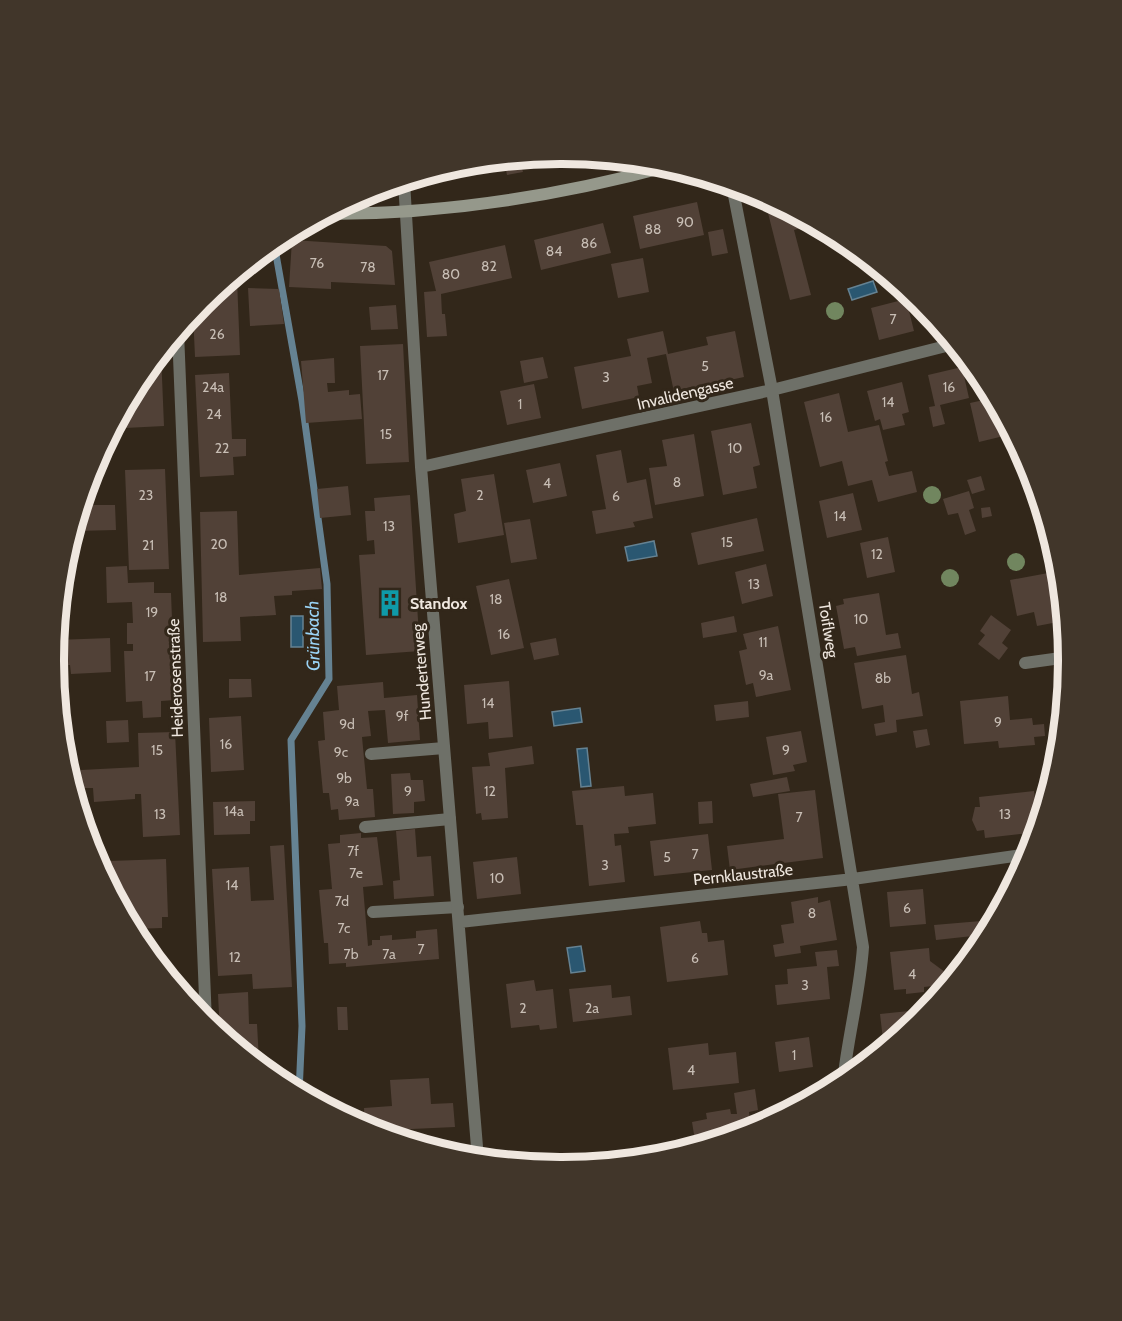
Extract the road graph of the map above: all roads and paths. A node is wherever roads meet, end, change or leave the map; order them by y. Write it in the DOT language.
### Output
graph roads {
  1 [pos="646,172"];
  2 [pos="405,189"];
  3 [pos="734,195"];
  4 [pos="407,212"];
  5 [pos="344,214"];
  6 [pos="178,344"];
  7 [pos="945,346"];
  8 [pos="772,390"];
  9 [pos="422,467"];
  10 [pos="1058,658"];
  11 [pos="1025,663"];
  12 [pos="444,748"];
  13 [pos="371,754"];
  14 [pos="450,819"];
  15 [pos="365,827"];
  16 [pos="1018,856"];
  17 [pos="853,879"];
  18 [pos="458,907"];
  19 [pos="373,912"];
  20 [pos="460,922"];
  21 [pos="205,1007"];
  22 [pos="844,1068"];
  23 [pos="477,1149"];
  1 -- 4 [label="main road"];
  2 -- 4 [label="street, Hunderterweg"];
  3 -- 8 [label="street, Toiflweg"];
  4 -- 5 [label="main road"];
  4 -- 9 [label="street, Hunderterweg"];
  6 -- 21 [label="street, Heiderosenstraße"];
  7 -- 8 [label="street, Invalidengasse"];
  8 -- 9 [label="street, Invalidengasse"];
  8 -- 17 [label="street, Toiflweg"];
  9 -- 12 [label="street, Hunderterweg"];
  10 -- 11 [label="street"];
  12 -- 13 [label="street"];
  12 -- 14 [label="street, Hunderterweg"];
  14 -- 15 [label="street"];
  14 -- 18 [label="street, Hunderterweg"];
  16 -- 17 [label="street, Pernklaustraße"];
  17 -- 20 [label="street, Pernklaustraße"];
  17 -- 22 [label="street, Toiflweg"];
  18 -- 19 [label="street"];
  18 -- 20 [label="street, Hunderterweg"];
  20 -- 23 [label="street, Hunderterweg"];
}
